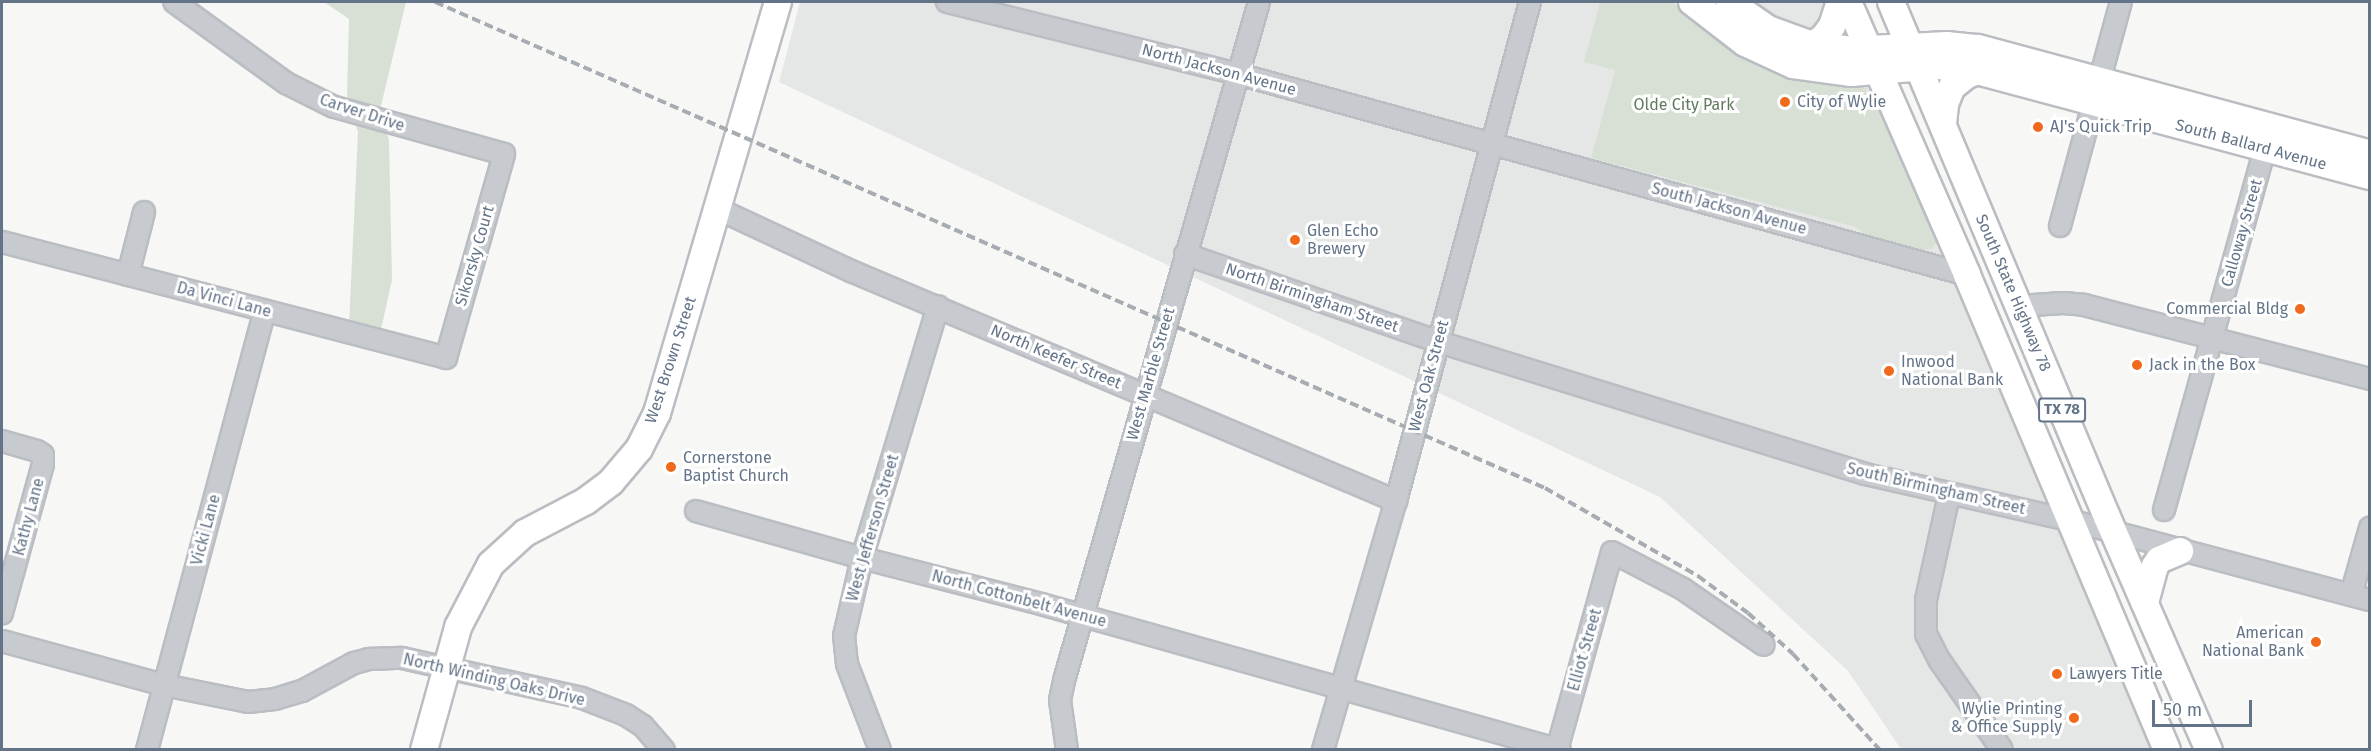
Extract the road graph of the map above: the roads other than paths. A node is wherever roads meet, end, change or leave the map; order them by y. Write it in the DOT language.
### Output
graph roads {
  1 [pos="174,2"];
  2 [pos="778,2"];
  3 [pos="947,2"];
  4 [pos="1259,2"];
  5 [pos="1530,2"];
  6 [pos="1692,2"];
  7 [pos="1729,2"];
  8 [pos="1840,2"];
  9 [pos="1848,2"];
  10 [pos="1891,2"];
  11 [pos="2121,2"];
  12 [pos="1025,11"];
  13 [pos="1812,45"];
  14 [pos="1870,49"];
  15 [pos="1915,58"];
  16 [pos="1978,71"];
  17 [pos="1880,72"];
  18 [pos="1238,74"];
  19 [pos="2097,91"];
  20 [pos="1943,124"];
  21 [pos="2268,139"];
  22 [pos="1491,144"];
  23 [pos="504,154"];
  24 [pos="2370,154"];
  25 [pos="2370,176"];
  26 [pos="718,208"];
  27 [pos="144,212"];
  28 [pos="2060,226"];
  29 [pos="2,242"];
  30 [pos="1185,254"];
  31 [pos="128,275"];
  32 [pos="1967,275"];
  33 [pos="938,306"];
  34 [pos="2018,306"];
  35 [pos="265,311"];
  36 [pos="2212,339"];
  37 [pos="1439,342"];
  38 [pos="446,358"];
  39 [pos="2370,379"];
  40 [pos="1144,395"];
  41 [pos="2,441"];
  42 [pos="1949,495"];
  43 [pos="1396,501"];
  44 [pos="2164,510"];
  45 [pos="696,511"];
  46 [pos="2069,520"];
  47 [pos="2370,528"];
  48 [pos="2114,533"];
  49 [pos="2180,551"];
  50 [pos="862,558"];
  51 [pos="2360,598"];
  52 [pos="2145,603"];
  53 [pos="2,613"];
  54 [pos="1082,616"];
  55 [pos="2,641"];
  56 [pos="1764,645"];
  57 [pos="446,669"];
  58 [pos="164,685"];
  59 [pos="1342,688"];
  60 [pos="1558,749"];
  61 [pos="147,750"];
  62 [pos="424,750"];
  63 [pos="664,750"];
  64 [pos="880,750"];
  65 [pos="1067,750"];
  66 [pos="1323,750"];
  67 [pos="2002,750"];
  68 [pos="2167,750"];
  69 [pos="2209,750"];
  1 -- 23 [label="street, Carver Drive"];
  2 -- 26 [label="main road, West Brown Street"];
  3 -- 12 [label="street, North Jackson Avenue"];
  4 -- 18 [label="street, West Marble Street"];
  5 -- 22 [label="street, West Oak Street"];
  6 -- 17 [label="main road, South Ballard Avenue"];
  7 -- 13 [label="main road, South Ballard Avenue"];
  8 -- 13 [label="main road"];
  9 -- 14 [label="main road, TX 78"];
  10 -- 15 [label="main road, TX 78"];
  11 -- 19 [label="street"];
  12 -- 18 [label="street, North Jackson Avenue"];
  13 -- 14 [label="main road, South Ballard Avenue"];
  14 -- 15 [label="main road, South Ballard Avenue"];
  14 -- 17 [label="main road, TX 78"];
  15 -- 16 [label="main road, South Ballard Avenue"];
  15 -- 17 [label="main road, South Ballard Avenue"];
  15 -- 19 [label="main road, South Ballard Avenue"];
  15 -- 20 [label="main road, South State Highway 78 / TX 78"];
  16 -- 19 [label="main road, South Ballard Avenue"];
  16 -- 20 [label="main road"];
  17 -- 32 [label="main road, TX 78"];
  18 -- 22 [label="street, North Jackson Avenue"];
  18 -- 30 [label="street, West Marble Street"];
  19 -- 21 [label="main road, South Ballard Avenue"];
  19 -- 28 [label="street"];
  20 -- 34 [label="main road, South State Highway 78 / TX 78"];
  21 -- 24 [label="main road, South Ballard Avenue"];
  21 -- 25 [label="main road, South Ballard Avenue"];
  21 -- 36 [label="street, Calloway Street"];
  22 -- 32 [label="street, South Jackson Avenue"];
  22 -- 37 [label="street, West Oak Street"];
  23 -- 38 [label="street, Sikorsky Court"];
  26 -- 33 [label="street, North Keefer Street"];
  26 -- 57 [label="main road, West Brown Street"];
  27 -- 31 [label="street"];
  29 -- 31 [label="street, Da Vinci Lane"];
  30 -- 37 [label="street, North Birmingham Street"];
  30 -- 40 [label="street, West Marble Street"];
  31 -- 35 [label="street, Da Vinci Lane"];
  32 -- 46 [label="main road, TX 78"];
  33 -- 40 [label="street, North Keefer Street"];
  33 -- 50 [label="street, West Jefferson Street"];
  34 -- 36 [label="street"];
  34 -- 48 [label="main road, South State Highway 78 / TX 78"];
  35 -- 38 [label="street, Da Vinci Lane"];
  35 -- 58 [label="street, Vicki Lane"];
  36 -- 39 [label="street"];
  36 -- 44 [label="street, Calloway Street"];
  37 -- 42 [label="street, South Birmingham Street"];
  37 -- 43 [label="street, West Oak Street"];
  40 -- 43 [label="street, North Keefer Street"];
  40 -- 54 [label="street, West Marble Street"];
  41 -- 53 [label="street, Kathy Lane"];
  42 -- 46 [label="street, South Birmingham Street"];
  42 -- 67 [label="street"];
  43 -- 59 [label="street, West Oak Street"];
  45 -- 50 [label="street, North Cottonbelt Avenue"];
  46 -- 48 [label="street, South Birmingham Street"];
  46 -- 68 [label="main road, TX 78"];
  47 -- 51 [label="street"];
  48 -- 49 [label="street, South Birmingham Street"];
  48 -- 52 [label="main road, South State Highway 78 / TX 78"];
  49 -- 51 [label="street, South Birmingham Street"];
  49 -- 52 [label="main road"];
  50 -- 54 [label="street, North Cottonbelt Avenue"];
  50 -- 64 [label="street, West Jefferson Street"];
  52 -- 69 [label="main road, South State Highway 78 / TX 78"];
  54 -- 59 [label="street, North Cottonbelt Avenue"];
  54 -- 65 [label="street, West Marble Street"];
  55 -- 58 [label="street, North Winding Oaks Drive"];
  56 -- 60 [label="street, Elliot Street"];
  57 -- 58 [label="street, North Winding Oaks Drive"];
  57 -- 62 [label="main road, West Brown Street"];
  57 -- 63 [label="street, North Winding Oaks Drive"];
  58 -- 61 [label="street, Vicki Lane"];
  59 -- 60 [label="street, North Cottonbelt Avenue"];
  59 -- 66 [label="street, West Oak Street"];
}
